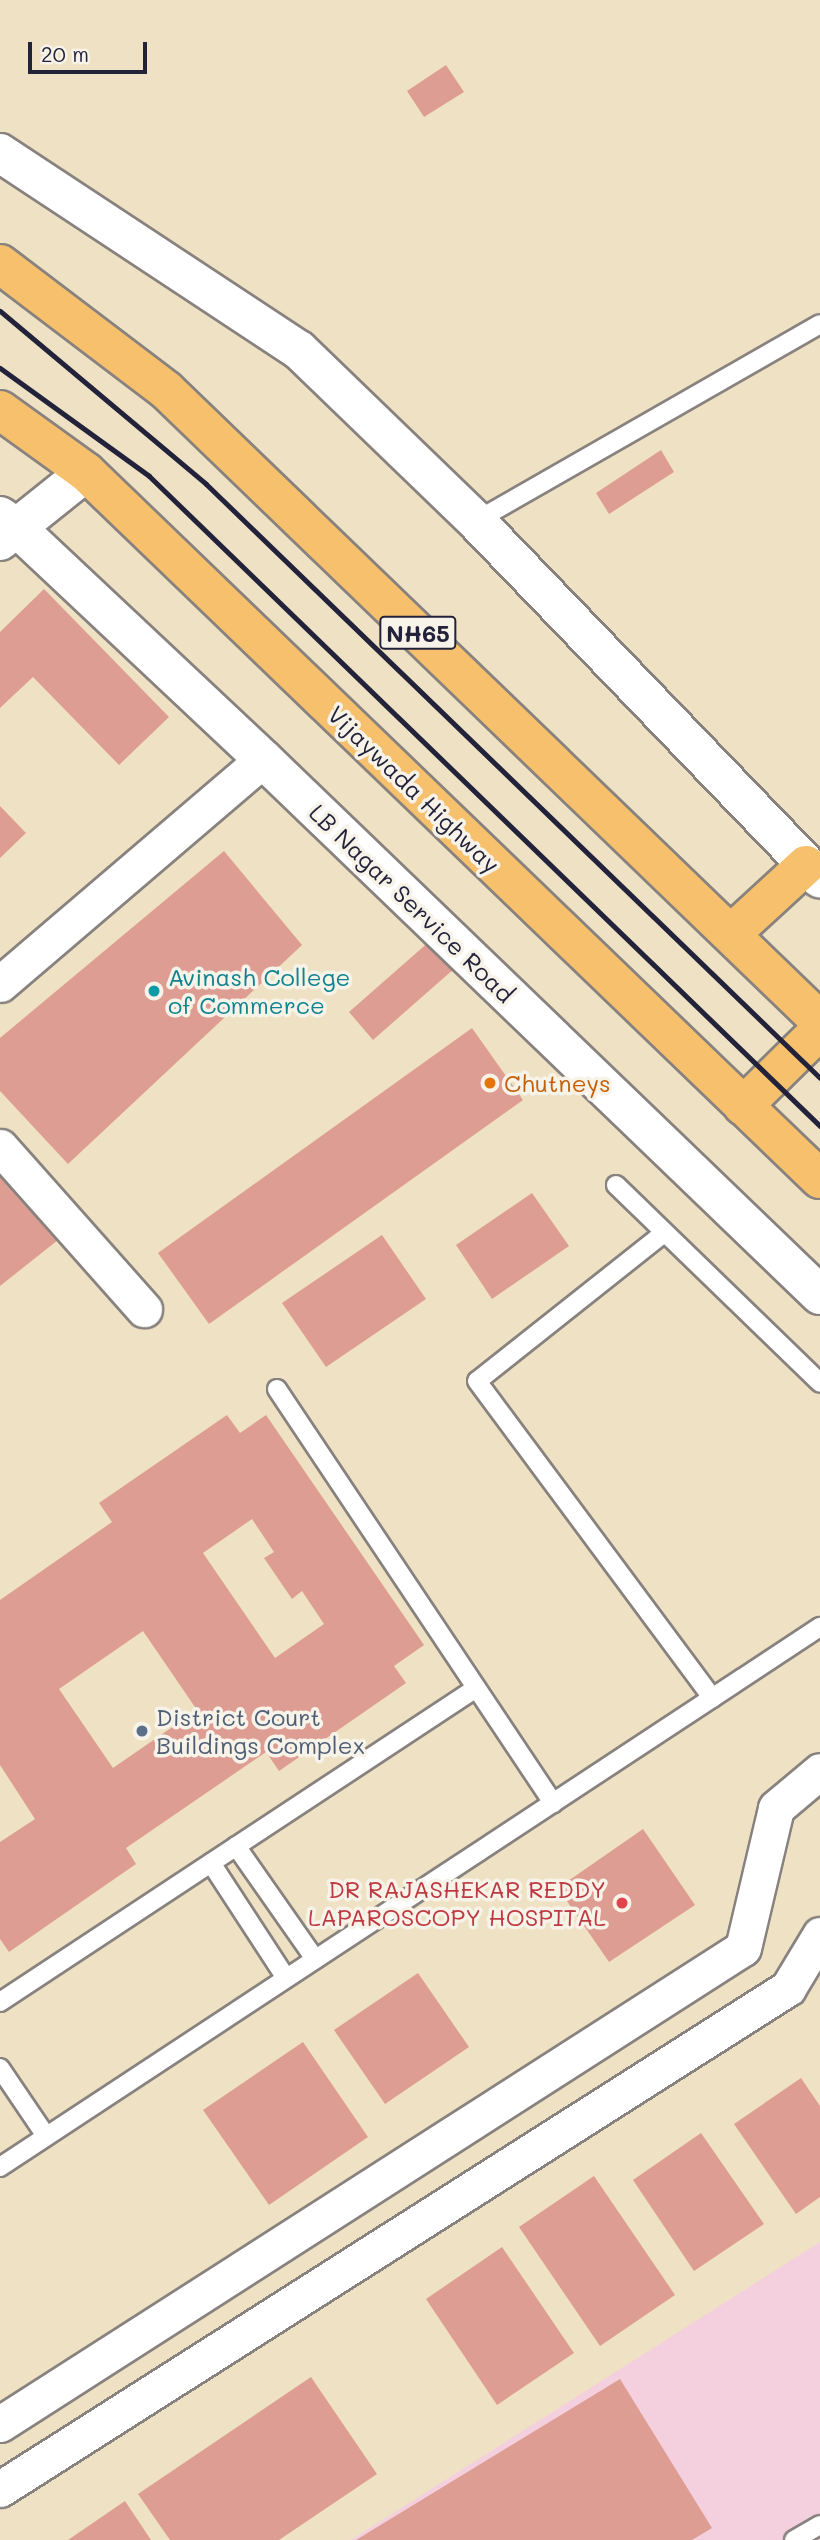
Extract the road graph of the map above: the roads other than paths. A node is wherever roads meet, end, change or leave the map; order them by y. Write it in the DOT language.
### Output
graph roads {
  1 [pos="0,153"];
  2 [pos="0,264"];
  3 [pos="820,324"];
  4 [pos="0,410"];
  5 [pos="86,472"];
  6 [pos="476,522"];
  7 [pos="5,528"];
  8 [pos="263,759"];
  9 [pos="813,872"];
  10 [pos="731,934"];
  11 [pos="0,984"];
  12 [pos="820,1021"];
  13 [pos="820,1030"];
  14 [pos="743,1106"];
  15 [pos="0,1147"];
  16 [pos="820,1179"];
  17 [pos="616,1185"];
  18 [pos="664,1233"];
  19 [pos="820,1295"];
  20 [pos="144,1309"];
  21 [pos="820,1384"];
  22 [pos="277,1390"];
  23 [pos="820,1628"];
  24 [pos="476,1688"];
  25 [pos="712,1699"];
  26 [pos="820,1771"];
  27 [pos="552,1803"];
  28 [pos="236,1846"];
  29 [pos="211,1863"];
  30 [pos="820,1935"];
  31 [pos="315,1959"];
  32 [pos="286,1978"];
  33 [pos="0,2002"];
  34 [pos="0,2068"];
  35 [pos="46,2136"];
  36 [pos="0,2167"];
  37 [pos="142,2333"];
  38 [pos="173,2379"];
  39 [pos="0,2424"];
  40 [pos="0,2489"];
  41 [pos="820,2525"];
  42 [pos="794,2540"];
  1 -- 6 [label="street"];
  2 -- 10 [label="highway, NH65"];
  3 -- 6 [label="lane"];
  4 -- 5 [label="highway, Vijaywada Highway"];
  5 -- 7 [label="street"];
  5 -- 14 [label="highway, Vijaywada Highway"];
  6 -- 9 [label="street"];
  7 -- 8 [label="street, LB Nagar Service Road"];
  8 -- 11 [label="street"];
  8 -- 19 [label="street, LB Nagar Service Road"];
  9 -- 10 [label="highway"];
  10 -- 12 [label="highway, NH65"];
  13 -- 14 [label="highway"];
  14 -- 16 [label="highway, Vijaywada Highway"];
  15 -- 20 [label="street"];
  17 -- 18 [label="lane"];
  18 -- 21 [label="lane"];
  18 -- 25 [label="lane"];
  22 -- 24 [label="lane"];
  23 -- 25 [label="lane"];
  24 -- 27 [label="lane"];
  24 -- 28 [label="lane"];
  25 -- 27 [label="lane"];
  26 -- 37 [label="street"];
  27 -- 31 [label="lane"];
  28 -- 29 [label="lane"];
  28 -- 31 [label="lane"];
  29 -- 32 [label="lane"];
  29 -- 33 [label="lane"];
  30 -- 38 [label="street"];
  31 -- 32 [label="lane"];
  32 -- 35 [label="lane"];
  34 -- 35 [label="lane"];
  35 -- 36 [label="lane"];
  37 -- 38 [label="street"];
  37 -- 39 [label="street"];
  38 -- 40 [label="street"];
  41 -- 42 [label="lane"];
}
